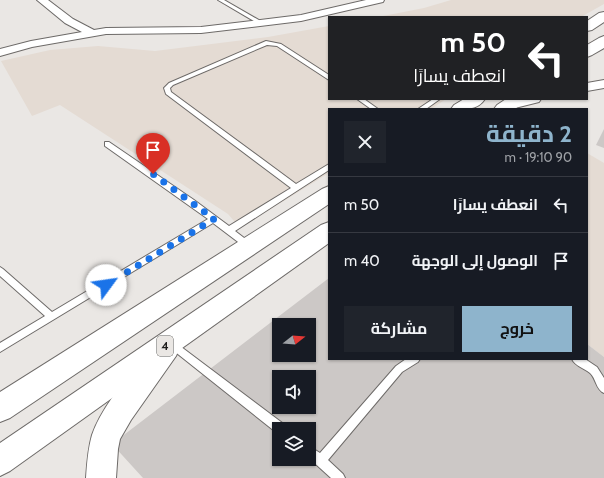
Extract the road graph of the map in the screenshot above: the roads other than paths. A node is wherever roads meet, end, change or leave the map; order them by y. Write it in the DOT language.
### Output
graph roads {
  1 [pos="42,0"];
  2 [pos="220,0"];
  3 [pos="379,0"];
  4 [pos="604,16"];
  5 [pos="261,23"];
  6 [pos="588,25"];
  7 [pos="92,33"];
  8 [pos="604,41"];
  9 [pos="588,51"];
  10 [pos="0,53"];
  11 [pos="328,77"];
  12 [pos="604,84"];
  13 [pos="588,87"];
  14 [pos="362,100"];
  15 [pos="435,100"];
  16 [pos="474,100"];
  17 [pos="531,100"];
  18 [pos="509,105"];
  19 [pos="374,108"];
  20 [pos="423,108"];
  21 [pos="462,108"];
  22 [pos="107,144"];
  23 [pos="328,168"];
  24 [pos="296,188"];
  25 [pos="328,195"];
  26 [pos="214,219"];
  27 [pos="228,231"];
  28 [pos="328,232"];
  29 [pos="249,246"];
  30 [pos="0,271"];
  31 [pos="52,317"];
  32 [pos="170,342"];
  33 [pos="0,348"];
  34 [pos="413,360"];
  35 [pos="579,360"];
  36 [pos="604,388"];
  37 [pos="0,408"];
  38 [pos="272,422"];
  39 [pos="316,456"];
  40 [pos="321,460"];
  41 [pos="0,462"];
  42 [pos="101,478"];
  43 [pos="339,478"];
  1 -- 7 [label="street"];
  2 -- 5 [label="lane"];
  3 -- 5 [label="street"];
  4 -- 6 [label="main road"];
  5 -- 7 [label="street"];
  7 -- 10 [label="street"];
  8 -- 9 [label="main road"];
  11 -- 24 [label="lane"];
  12 -- 13 [label="street"];
  14 -- 19 [label="lane"];
  15 -- 20 [label="lane"];
  16 -- 21 [label="main road"];
  17 -- 18 [label="street"];
  22 -- 26 [label="lane"];
  23 -- 24 [label="lane"];
  24 -- 27 [label="lane"];
  25 -- 29 [label="main road"];
  26 -- 27 [label="lane"];
  26 -- 31 [label="lane"];
  27 -- 29 [label="lane"];
  28 -- 32 [label="main road, 4"];
  29 -- 37 [label="main road"];
  30 -- 31 [label="lane"];
  31 -- 33 [label="lane"];
  32 -- 38 [label="lane"];
  32 -- 41 [label="main road, 4"];
  32 -- 42 [label="main road"];
  34 -- 40 [label="lane"];
  35 -- 36 [label="lane"];
  39 -- 40 [label="lane"];
  40 -- 43 [label="lane"];
}
